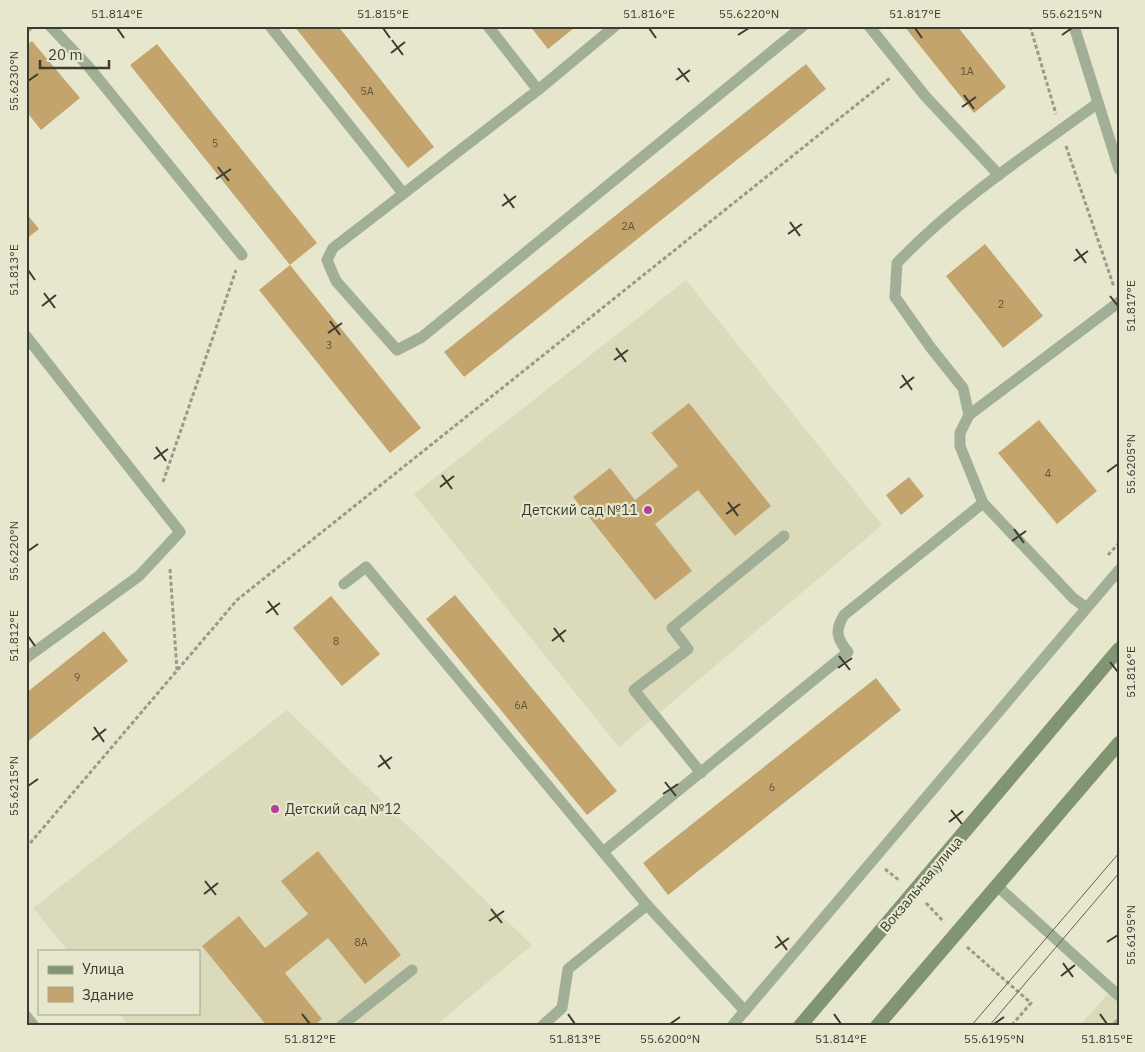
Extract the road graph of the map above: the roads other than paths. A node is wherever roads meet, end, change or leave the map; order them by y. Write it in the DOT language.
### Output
graph roads {
  1 [pos="50,26"];
  2 [pos="270,26"];
  3 [pos="488,26"];
  4 [pos="615,26"];
  5 [pos="869,26"];
  6 [pos="1074,26"];
  7 [pos="797,28"];
  8 [pos="538,90"];
  9 [pos="1098,103"];
  10 [pos="1119,168"];
  11 [pos="999,175"];
  12 [pos="403,193"];
  13 [pos="242,255"];
  14 [pos="1119,302"];
  15 [pos="26,336"];
  16 [pos="968,415"];
  17 [pos="983,503"];
  18 [pos="784,536"];
  19 [pos="1119,570"];
  20 [pos="344,584"];
  21 [pos="1085,607"];
  22 [pos="1119,650"];
  23 [pos="26,658"];
  24 [pos="1119,743"];
  25 [pos="701,773"];
  26 [pos="603,852"];
  27 [pos="996,886"];
  28 [pos="647,905"];
  29 [pos="412,970"];
  30 [pos="1119,996"];
  31 [pos="745,1011"];
  32 [pos="26,1016"];
  33 [pos="34,1026"];
  34 [pos="341,1026"];
  35 [pos="542,1026"];
  36 [pos="732,1026"];
  37 [pos="800,1026"];
  38 [pos="877,1026"];
  1 -- 13 [label="lane"];
  2 -- 12 [label="lane"];
  3 -- 8 [label="lane"];
  4 -- 8 [label="lane"];
  5 -- 11 [label="lane"];
  6 -- 9 [label="lane"];
  7 -- 12 [label="lane"];
  8 -- 12 [label="lane"];
  9 -- 10 [label="lane"];
  9 -- 11 [label="lane"];
  11 -- 16 [label="lane"];
  14 -- 16 [label="lane"];
  15 -- 23 [label="lane"];
  16 -- 17 [label="lane"];
  17 -- 21 [label="lane"];
  17 -- 25 [label="lane"];
  18 -- 25 [label="lane"];
  19 -- 21 [label="lane"];
  20 -- 26 [label="lane"];
  21 -- 31 [label="lane"];
  22 -- 37 [label="main road, Вокзальная улица"];
  24 -- 27 [label="main road"];
  25 -- 26 [label="lane"];
  26 -- 28 [label="lane"];
  27 -- 30 [label="lane"];
  27 -- 38 [label="main road"];
  28 -- 31 [label="lane"];
  28 -- 35 [label="lane"];
  29 -- 34 [label="lane"];
  31 -- 36 [label="lane"];
  32 -- 33 [label="lane"];
}
